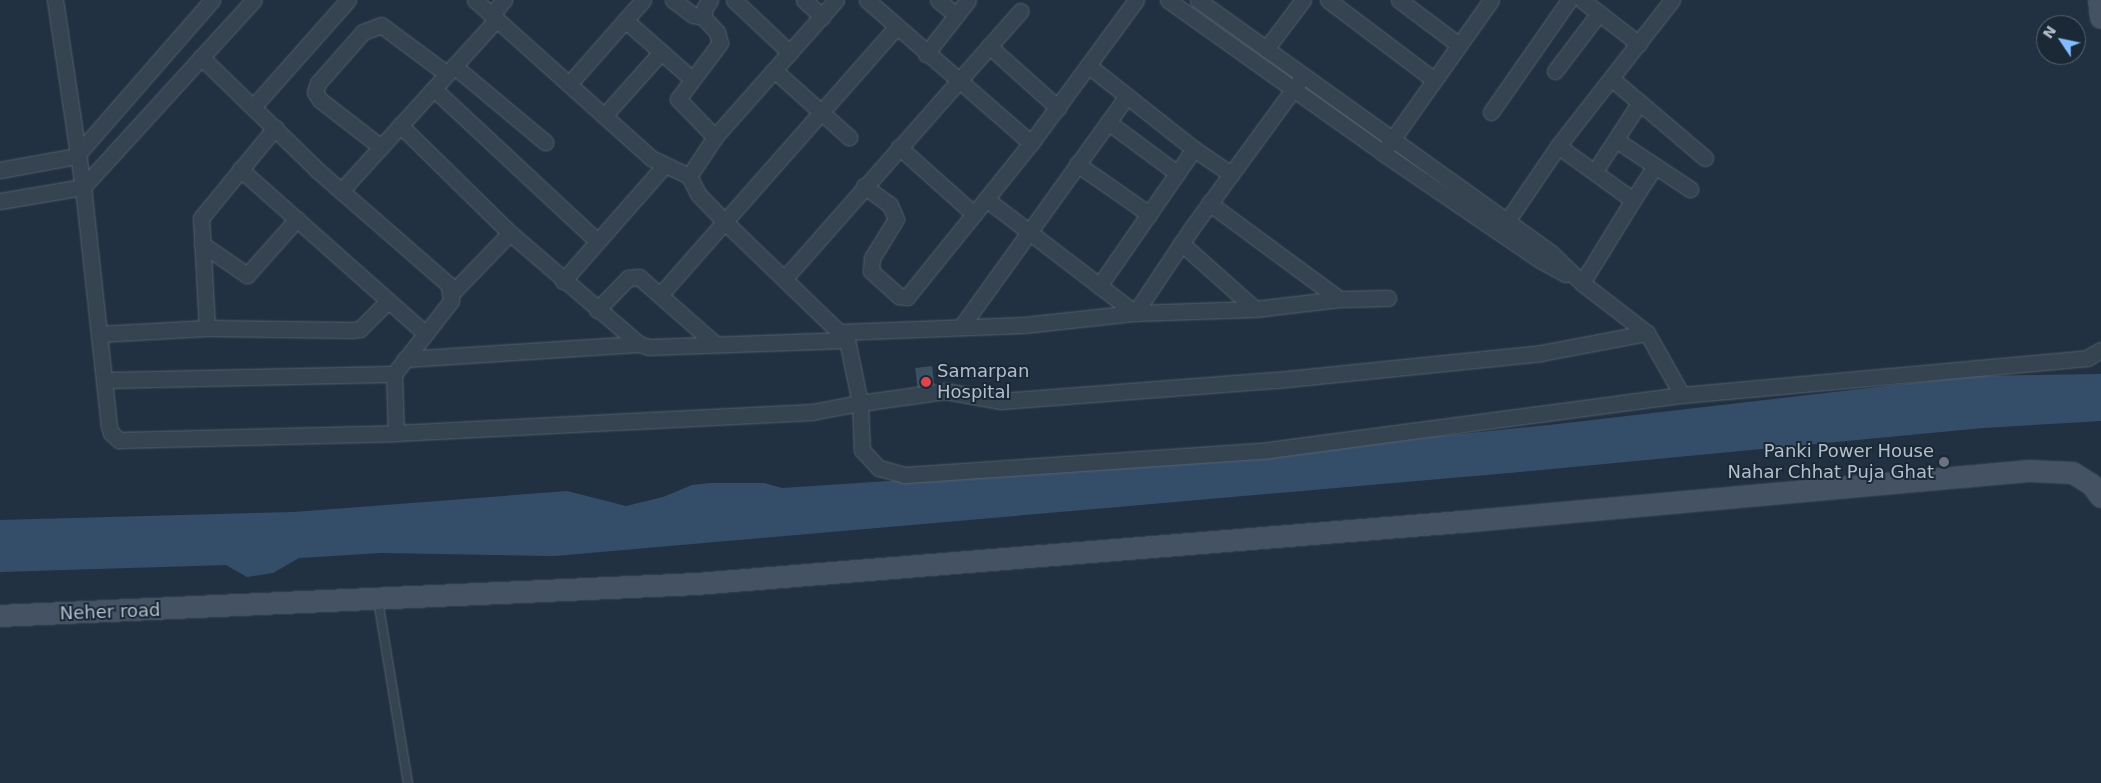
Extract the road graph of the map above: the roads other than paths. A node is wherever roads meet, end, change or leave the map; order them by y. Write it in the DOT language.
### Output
graph roads {
  1 [pos="56,0"];
  2 [pos="212,0"];
  3 [pos="254,0"];
  4 [pos="348,0"];
  5 [pos="475,0"];
  6 [pos="504,0"];
  7 [pos="643,0"];
  8 [pos="673,0"];
  9 [pos="710,0"];
  10 [pos="734,0"];
  11 [pos="804,0"];
  12 [pos="836,0"];
  13 [pos="868,0"];
  14 [pos="938,0"];
  15 [pos="968,0"];
  16 [pos="1136,0"];
  17 [pos="1168,0"];
  18 [pos="1196,0"];
  19 [pos="1303,0"];
  20 [pos="1328,0"];
  21 [pos="1398,0"];
  22 [pos="1569,0"];
  23 [pos="1582,0"];
  24 [pos="1672,0"];
  25 [pos="2099,0"];
  26 [pos="1490,1"];
  27 [pos="1020,11"];
  28 [pos="1599,13"];
  29 [pos="1186,14"];
  30 [pos="956,15"];
  31 [pos="494,17"];
  32 [pos="703,17"];
  33 [pos="822,17"];
  34 [pos="2101,18"];
  35 [pos="625,20"];
  36 [pos="896,27"];
  37 [pos="1640,44"];
  38 [pos="1459,45"];
  39 [pos="989,46"];
  40 [pos="1266,49"];
  41 [pos="662,52"];
  42 [pos="790,53"];
  43 [pos="926,54"];
  44 [pos="202,57"];
  45 [pos="1089,66"];
  46 [pos="451,70"];
  47 [pos="774,70"];
  48 [pos="1555,71"];
  49 [pos="1303,76"];
  50 [pos="692,79"];
  51 [pos="1612,79"];
  52 [pos="1434,80"];
  53 [pos="958,82"];
  54 [pos="569,84"];
  55 [pos="434,89"];
  56 [pos="1293,90"];
  57 [pos="1127,96"];
  58 [pos="1640,102"];
  59 [pos="252,107"];
  60 [pos="1058,108"];
  61 [pos="822,112"];
  62 [pos="1491,112"];
  63 [pos="604,116"];
  64 [pos="1108,122"];
  65 [pos="400,125"];
  66 [pos="275,128"];
  67 [pos="715,136"];
  68 [pos="849,137"];
  69 [pos="1391,140"];
  70 [pos="1616,140"];
  71 [pos="545,142"];
  72 [pos="1031,143"];
  73 [pos="1558,146"];
  74 [pos="381,147"];
  75 [pos="899,147"];
  76 [pos="1194,149"];
  77 [pos="1383,153"];
  78 [pos="76,156"];
  79 [pos="1705,158"];
  80 [pos="1077,164"];
  81 [pos="665,165"];
  82 [pos="1655,166"];
  83 [pos="240,169"];
  84 [pos="0,170"];
  85 [pos="1595,171"];
  86 [pos="1177,173"];
  87 [pos="1231,174"];
  88 [pos="689,176"];
  89 [pos="864,186"];
  90 [pos="82,187"];
  91 [pos="1690,189"];
  92 [pos="341,191"];
  93 [pos="986,199"];
  94 [pos="1633,200"];
  95 [pos="0,201"];
  96 [pos="1209,203"];
  97 [pos="974,214"];
  98 [pos="1149,214"];
  99 [pos="297,219"];
  100 [pos="725,222"];
  101 [pos="1504,226"];
  102 [pos="1027,232"];
  103 [pos="510,233"];
  104 [pos="597,241"];
  105 [pos="1181,243"];
  106 [pos="202,244"];
  107 [pos="785,278"];
  108 [pos="564,281"];
  109 [pos="1582,283"];
  110 [pos="1099,286"];
  111 [pos="452,293"];
  112 [pos="660,295"];
  113 [pos="1388,298"];
  114 [pos="1340,299"];
  115 [pos="388,301"];
  116 [pos="1256,309"];
  117 [pos="597,310"];
  118 [pos="1135,313"];
  119 [pos="961,327"];
  120 [pos="207,328"];
  121 [pos="1647,333"];
  122 [pos="99,334"];
  123 [pos="425,334"];
  124 [pos="844,336"];
  125 [pos="714,343"];
  126 [pos="640,344"];
  127 [pos="2101,350"];
  128 [pos="405,359"];
  129 [pos="394,374"];
  130 [pos="104,380"];
  131 [pos="1682,395"];
  132 [pos="860,403"];
  133 [pos="396,433"];
  134 [pos="2101,497"];
  135 [pos="378,600"];
  136 [pos="0,616"];
  137 [pos="408,783"];
  1 -- 78 [label="street"];
  2 -- 78 [label="street"];
  3 -- 44 [label="street"];
  4 -- 59 [label="street"];
  5 -- 31 [label="street"];
  6 -- 31 [label="street"];
  7 -- 35 [label="street"];
  8 -- 32 [label="street"];
  9 -- 32 [label="street"];
  10 -- 42 [label="street"];
  11 -- 33 [label="street"];
  12 -- 33 [label="street"];
  13 -- 36 [label="street"];
  14 -- 30 [label="street"];
  15 -- 30 [label="street"];
  16 -- 45 [label="street"];
  17 -- 29 [label="street"];
  18 -- 29 [label="street"];
  18 -- 40 [label="street"];
  19 -- 40 [label="street"];
  20 -- 52 [label="street"];
  21 -- 38 [label="street"];
  22 -- 62 [label="street"];
  23 -- 28 [label="street"];
  24 -- 37 [label="street"];
  25 -- 34 [label="street"];
  26 -- 38 [label="street"];
  27 -- 39 [label="street"];
  28 -- 37 [label="street"];
  28 -- 48 [label="street"];
  29 -- 56 [label="street"];
  30 -- 43 [label="street"];
  31 -- 46 [label="street"];
  31 -- 54 [label="street"];
  32 -- 50 [label="street"];
  33 -- 42 [label="street"];
  35 -- 41 [label="street"];
  35 -- 54 [label="street"];
  36 -- 43 [label="street"];
  36 -- 61 [label="street"];
  37 -- 51 [label="street"];
  38 -- 52 [label="street"];
  39 -- 53 [label="street"];
  39 -- 60 [label="street"];
  40 -- 49 [label="street"];
  41 -- 50 [label="street"];
  41 -- 63 [label="street"];
  42 -- 47 [label="street"];
  43 -- 53 [label="street"];
  44 -- 59 [label="street"];
  44 -- 90 [label="street"];
  45 -- 57 [label="street"];
  45 -- 60 [label="street"];
  46 -- 55 [label="street"];
  46 -- 71 [label="street"];
  46 -- 74 [label="street"];
  47 -- 61 [label="street"];
  47 -- 67 [label="street"];
  49 -- 56 [label="street"];
  49 -- 69 [label="street"];
  50 -- 67 [label="street"];
  51 -- 58 [label="street"];
  51 -- 73 [label="street"];
  52 -- 69 [label="street"];
  53 -- 72 [label="street"];
  53 -- 75 [label="street"];
  54 -- 63 [label="street"];
  55 -- 65 [label="street"];
  55 -- 104 [label="street"];
  56 -- 77 [label="street"];
  56 -- 87 [label="street"];
  57 -- 64 [label="street"];
  57 -- 76 [label="street"];
  58 -- 70 [label="street"];
  58 -- 79 [label="street"];
  59 -- 66 [label="street"];
  60 -- 72 [label="street"];
  61 -- 68 [label="street"];
  61 -- 100 [label="street"];
  63 -- 81 [label="street"];
  64 -- 80 [label="street"];
  64 -- 86 [label="street"];
  65 -- 74 [label="street"];
  65 -- 103 [label="street"];
  66 -- 83 [label="street"];
  66 -- 92 [label="street"];
  67 -- 88 [label="street"];
  69 -- 77 [label="street"];
  69 -- 101 [label="street"];
  70 -- 82 [label="street"];
  70 -- 85 [label="street"];
  72 -- 93 [label="street"];
  73 -- 85 [label="street"];
  73 -- 101 [label="street"];
  74 -- 92 [label="street"];
  75 -- 89 [label="street"];
  75 -- 97 [label="street"];
  76 -- 86 [label="street"];
  76 -- 87 [label="street"];
  77 -- 101 [label="street"];
  78 -- 84 [label="street"];
  78 -- 90 [label="street"];
  80 -- 98 [label="street"];
  80 -- 102 [label="street"];
  81 -- 88 [label="street"];
  81 -- 104 [label="street"];
  82 -- 91 [label="street"];
  82 -- 94 [label="street"];
  83 -- 99 [label="street"];
  83 -- 106 [label="street"];
  85 -- 94 [label="street"];
  86 -- 98 [label="street"];
  87 -- 96 [label="street"];
  88 -- 100 [label="street"];
  89 -- 97 [label="street"];
  89 -- 107 [label="street"];
  90 -- 95 [label="street"];
  90 -- 122 [label="street"];
  92 -- 111 [label="street"];
  93 -- 97 [label="street"];
  93 -- 102 [label="street"];
  94 -- 109 [label="street"];
  96 -- 105 [label="street"];
  96 -- 114 [label="street"];
  98 -- 110 [label="street"];
  99 -- 106 [label="street"];
  99 -- 115 [label="street"];
  100 -- 107 [label="street"];
  100 -- 112 [label="street"];
  101 -- 109 [label="street"];
  102 -- 110 [label="street"];
  102 -- 119 [label="street"];
  103 -- 108 [label="street"];
  103 -- 111 [label="street"];
  104 -- 108 [label="street"];
  105 -- 116 [label="street"];
  105 -- 118 [label="street"];
  106 -- 120 [label="street"];
  107 -- 124 [label="street"];
  108 -- 117 [label="street"];
  109 -- 121 [label="street"];
  110 -- 118 [label="street"];
  111 -- 123 [label="street"];
  112 -- 117 [label="street"];
  112 -- 125 [label="street"];
  113 -- 114 [label="street"];
  114 -- 116 [label="street"];
  115 -- 120 [label="street"];
  115 -- 123 [label="street"];
  116 -- 118 [label="street"];
  117 -- 126 [label="street"];
  118 -- 119 [label="street"];
  119 -- 124 [label="street"];
  120 -- 122 [label="street"];
  121 -- 131 [label="street"];
  121 -- 132 [label="street"];
  122 -- 130 [label="street"];
  123 -- 128 [label="street"];
  124 -- 125 [label="street"];
  124 -- 132 [label="street"];
  125 -- 126 [label="street"];
  126 -- 128 [label="street"];
  127 -- 131 [label="street"];
  128 -- 129 [label="street"];
  129 -- 130 [label="street"];
  129 -- 133 [label="street"];
  130 -- 133 [label="street"];
  131 -- 132 [label="street"];
  132 -- 133 [label="street"];
  134 -- 135 [label="street, Neher road"];
  135 -- 136 [label="street, Neher road"];
  135 -- 137 [label="lane"];
}
